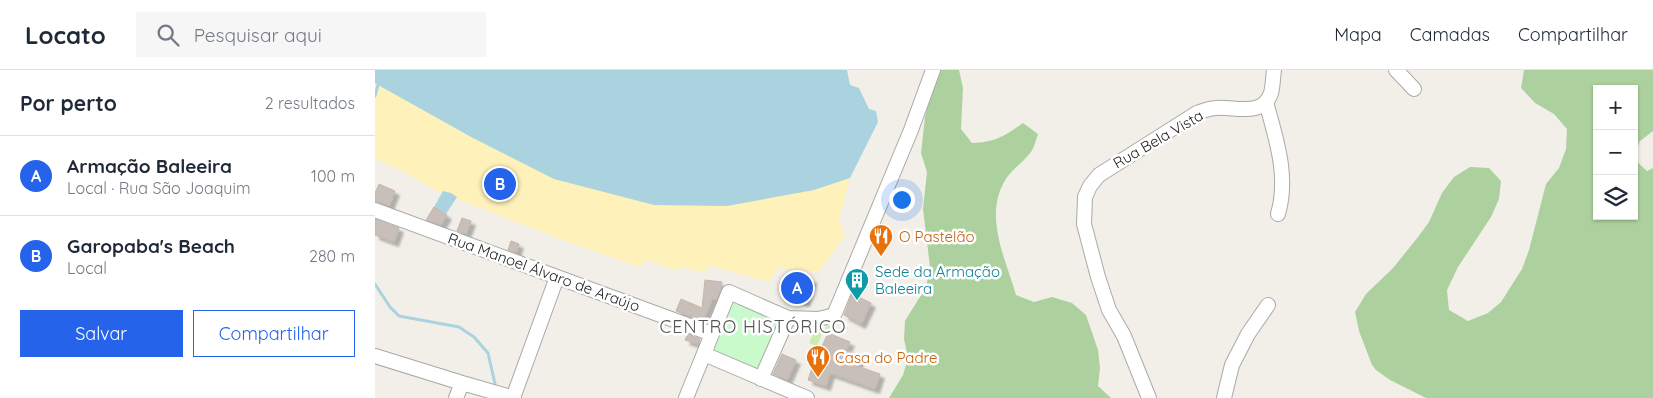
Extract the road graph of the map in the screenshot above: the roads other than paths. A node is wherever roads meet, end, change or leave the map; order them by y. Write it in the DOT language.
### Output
graph roads {
  1 [pos="933,70"];
  2 [pos="1274,70"];
  3 [pos="1396,70"];
  4 [pos="1414,89"];
  5 [pos="1266,102"];
  6 [pos="375,210"];
  7 [pos="1278,214"];
  8 [pos="557,277"];
  9 [pos="1268,305"];
  10 [pos="788,318"];
  11 [pos="712,334"];
  12 [pos="704,354"];
  13 [pos="375,356"];
  14 [pos="761,380"];
  15 [pos="462,384"];
  16 [pos="511,397"];
  17 [pos="801,397"];
  18 [pos="456,398"];
  19 [pos="686,398"];
  20 [pos="1149,398"];
  21 [pos="1225,398"];
  1 -- 10 [label="street"];
  2 -- 5 [label="street"];
  3 -- 4 [label="street"];
  5 -- 7 [label="street"];
  5 -- 20 [label="street, Rua Bela Vista"];
  6 -- 8 [label="street, Rua Manoel Álvaro de Araújo"];
  8 -- 11 [label="street, Rua Manoel Álvaro de Araújo"];
  8 -- 16 [label="street"];
  9 -- 21 [label="street"];
  10 -- 11 [label="street"];
  10 -- 14 [label="street"];
  11 -- 12 [label="street"];
  12 -- 14 [label="street"];
  12 -- 19 [label="street"];
  13 -- 15 [label="street"];
  14 -- 17 [label="street"];
  15 -- 16 [label="street"];
  15 -- 18 [label="street"];
}
